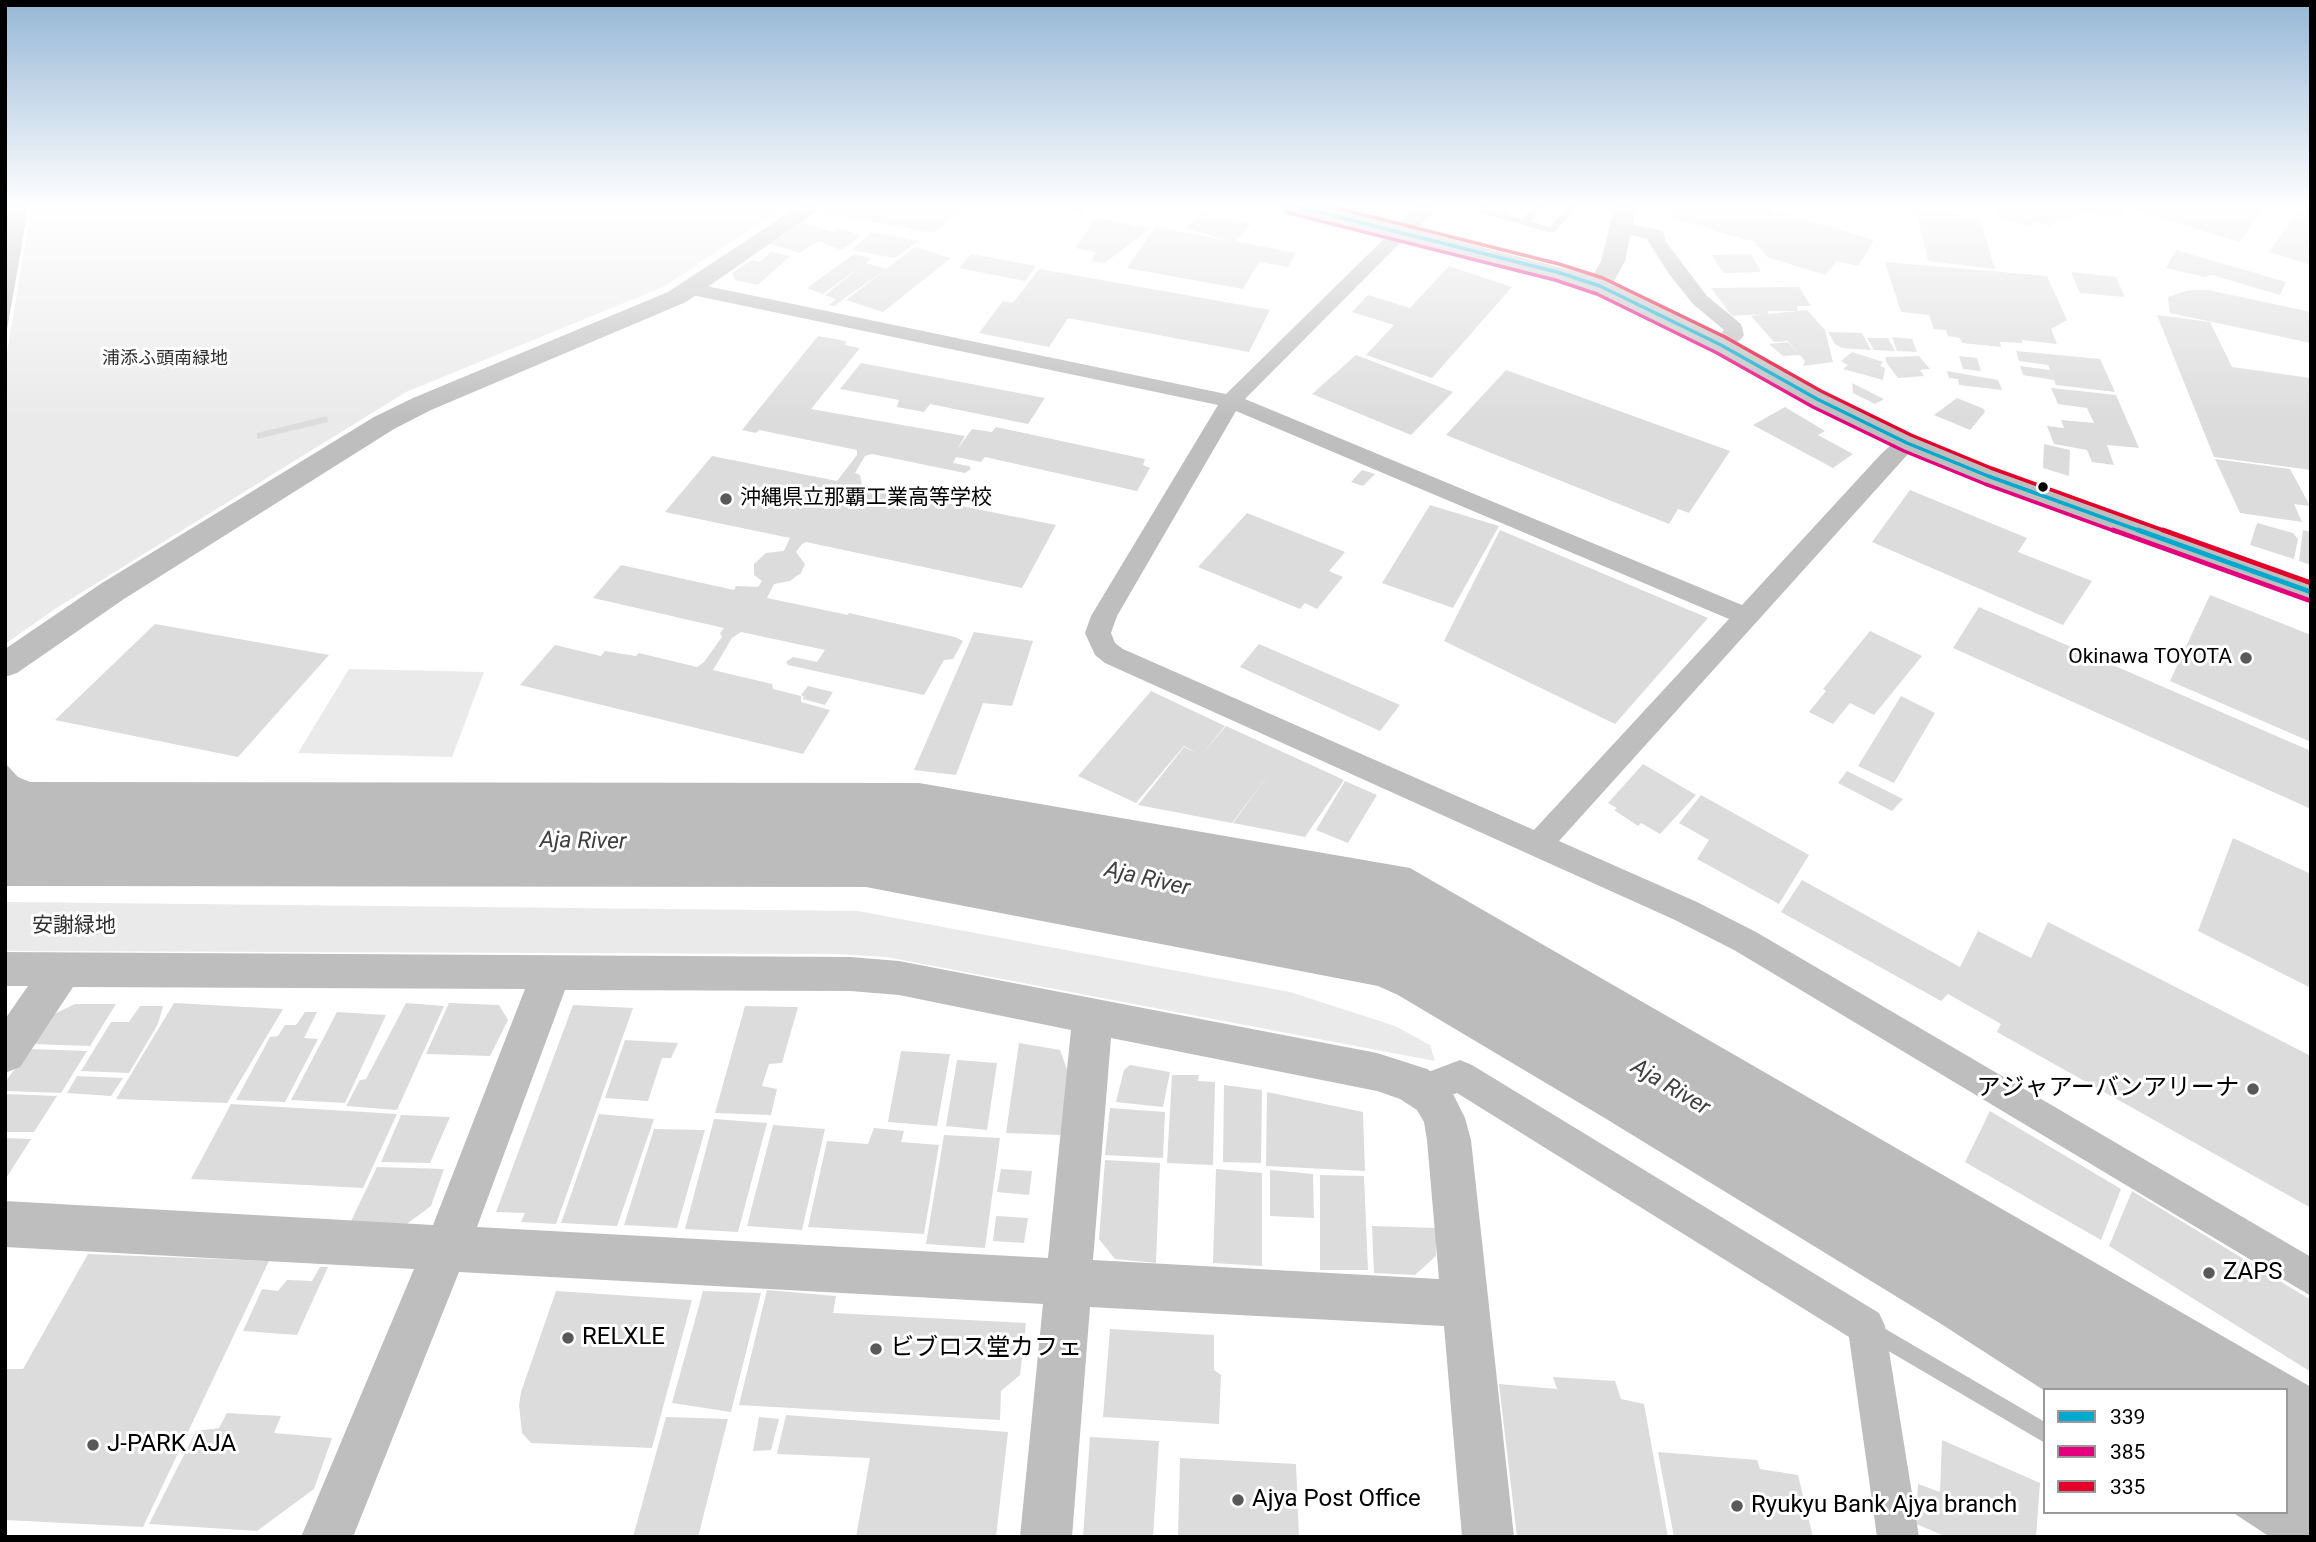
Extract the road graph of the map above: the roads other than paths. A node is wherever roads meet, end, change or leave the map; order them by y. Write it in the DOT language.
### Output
graph roads {
  1 [pos="711,276"];
  2 [pos="1357,276"];
  3 [pos="1569,276"];
  4 [pos="1605,276"];
  5 [pos="1681,276"];
  6 [pos="1600,286"];
  7 [pos="692,289"];
  8 [pos="1721,345"];
  9 [pos="1231,401"];
  10 [pos="1907,443"];
  11 [pos="2311,592"];
  12 [pos="1747,617"];
  13 [pos="5,665"];
  14 [pos="1538,845"];
  15 [pos="5,969"];
  16 [pos="62,970"];
  17 [pos="552,972"];
  18 [pos="1092,1018"];
  19 [pos="5,1054"];
  20 [pos="1422,1090"];
  21 [pos="5,1224"];
  22 [pos="446,1248"];
  23 [pos="2311,1278"];
  24 [pos="1068,1282"];
  25 [pos="1463,1304"];
  26 [pos="1866,1326"];
  27 [pos="2043,1432"];
  28 [pos="327,1537"];
  29 [pos="1046,1537"];
  30 [pos="1488,1537"];
  31 [pos="1898,1537"];
  1 -- 7 [label="street"];
  2 -- 9 [label="street"];
  3 -- 6 [label="street"];
  4 -- 6 [label="street"];
  5 -- 8 [label="street"];
  6 -- 8 [label="street"];
  7 -- 9 [label="street"];
  7 -- 13 [label="street"];
  8 -- 10 [label="street"];
  9 -- 12 [label="street"];
  9 -- 14 [label="street"];
  10 -- 11 [label="street"];
  10 -- 12 [label="street"];
  12 -- 14 [label="street"];
  14 -- 23 [label="street"];
  15 -- 16 [label="street"];
  16 -- 17 [label="street"];
  16 -- 19 [label="street"];
  17 -- 18 [label="street"];
  17 -- 22 [label="street"];
  18 -- 20 [label="street"];
  18 -- 24 [label="street"];
  20 -- 25 [label="street"];
  20 -- 26 [label="street"];
  21 -- 22 [label="street"];
  22 -- 24 [label="street"];
  22 -- 28 [label="street"];
  24 -- 25 [label="street"];
  24 -- 29 [label="street"];
  25 -- 30 [label="street"];
  26 -- 27 [label="lane"];
  26 -- 31 [label="street"];
}
